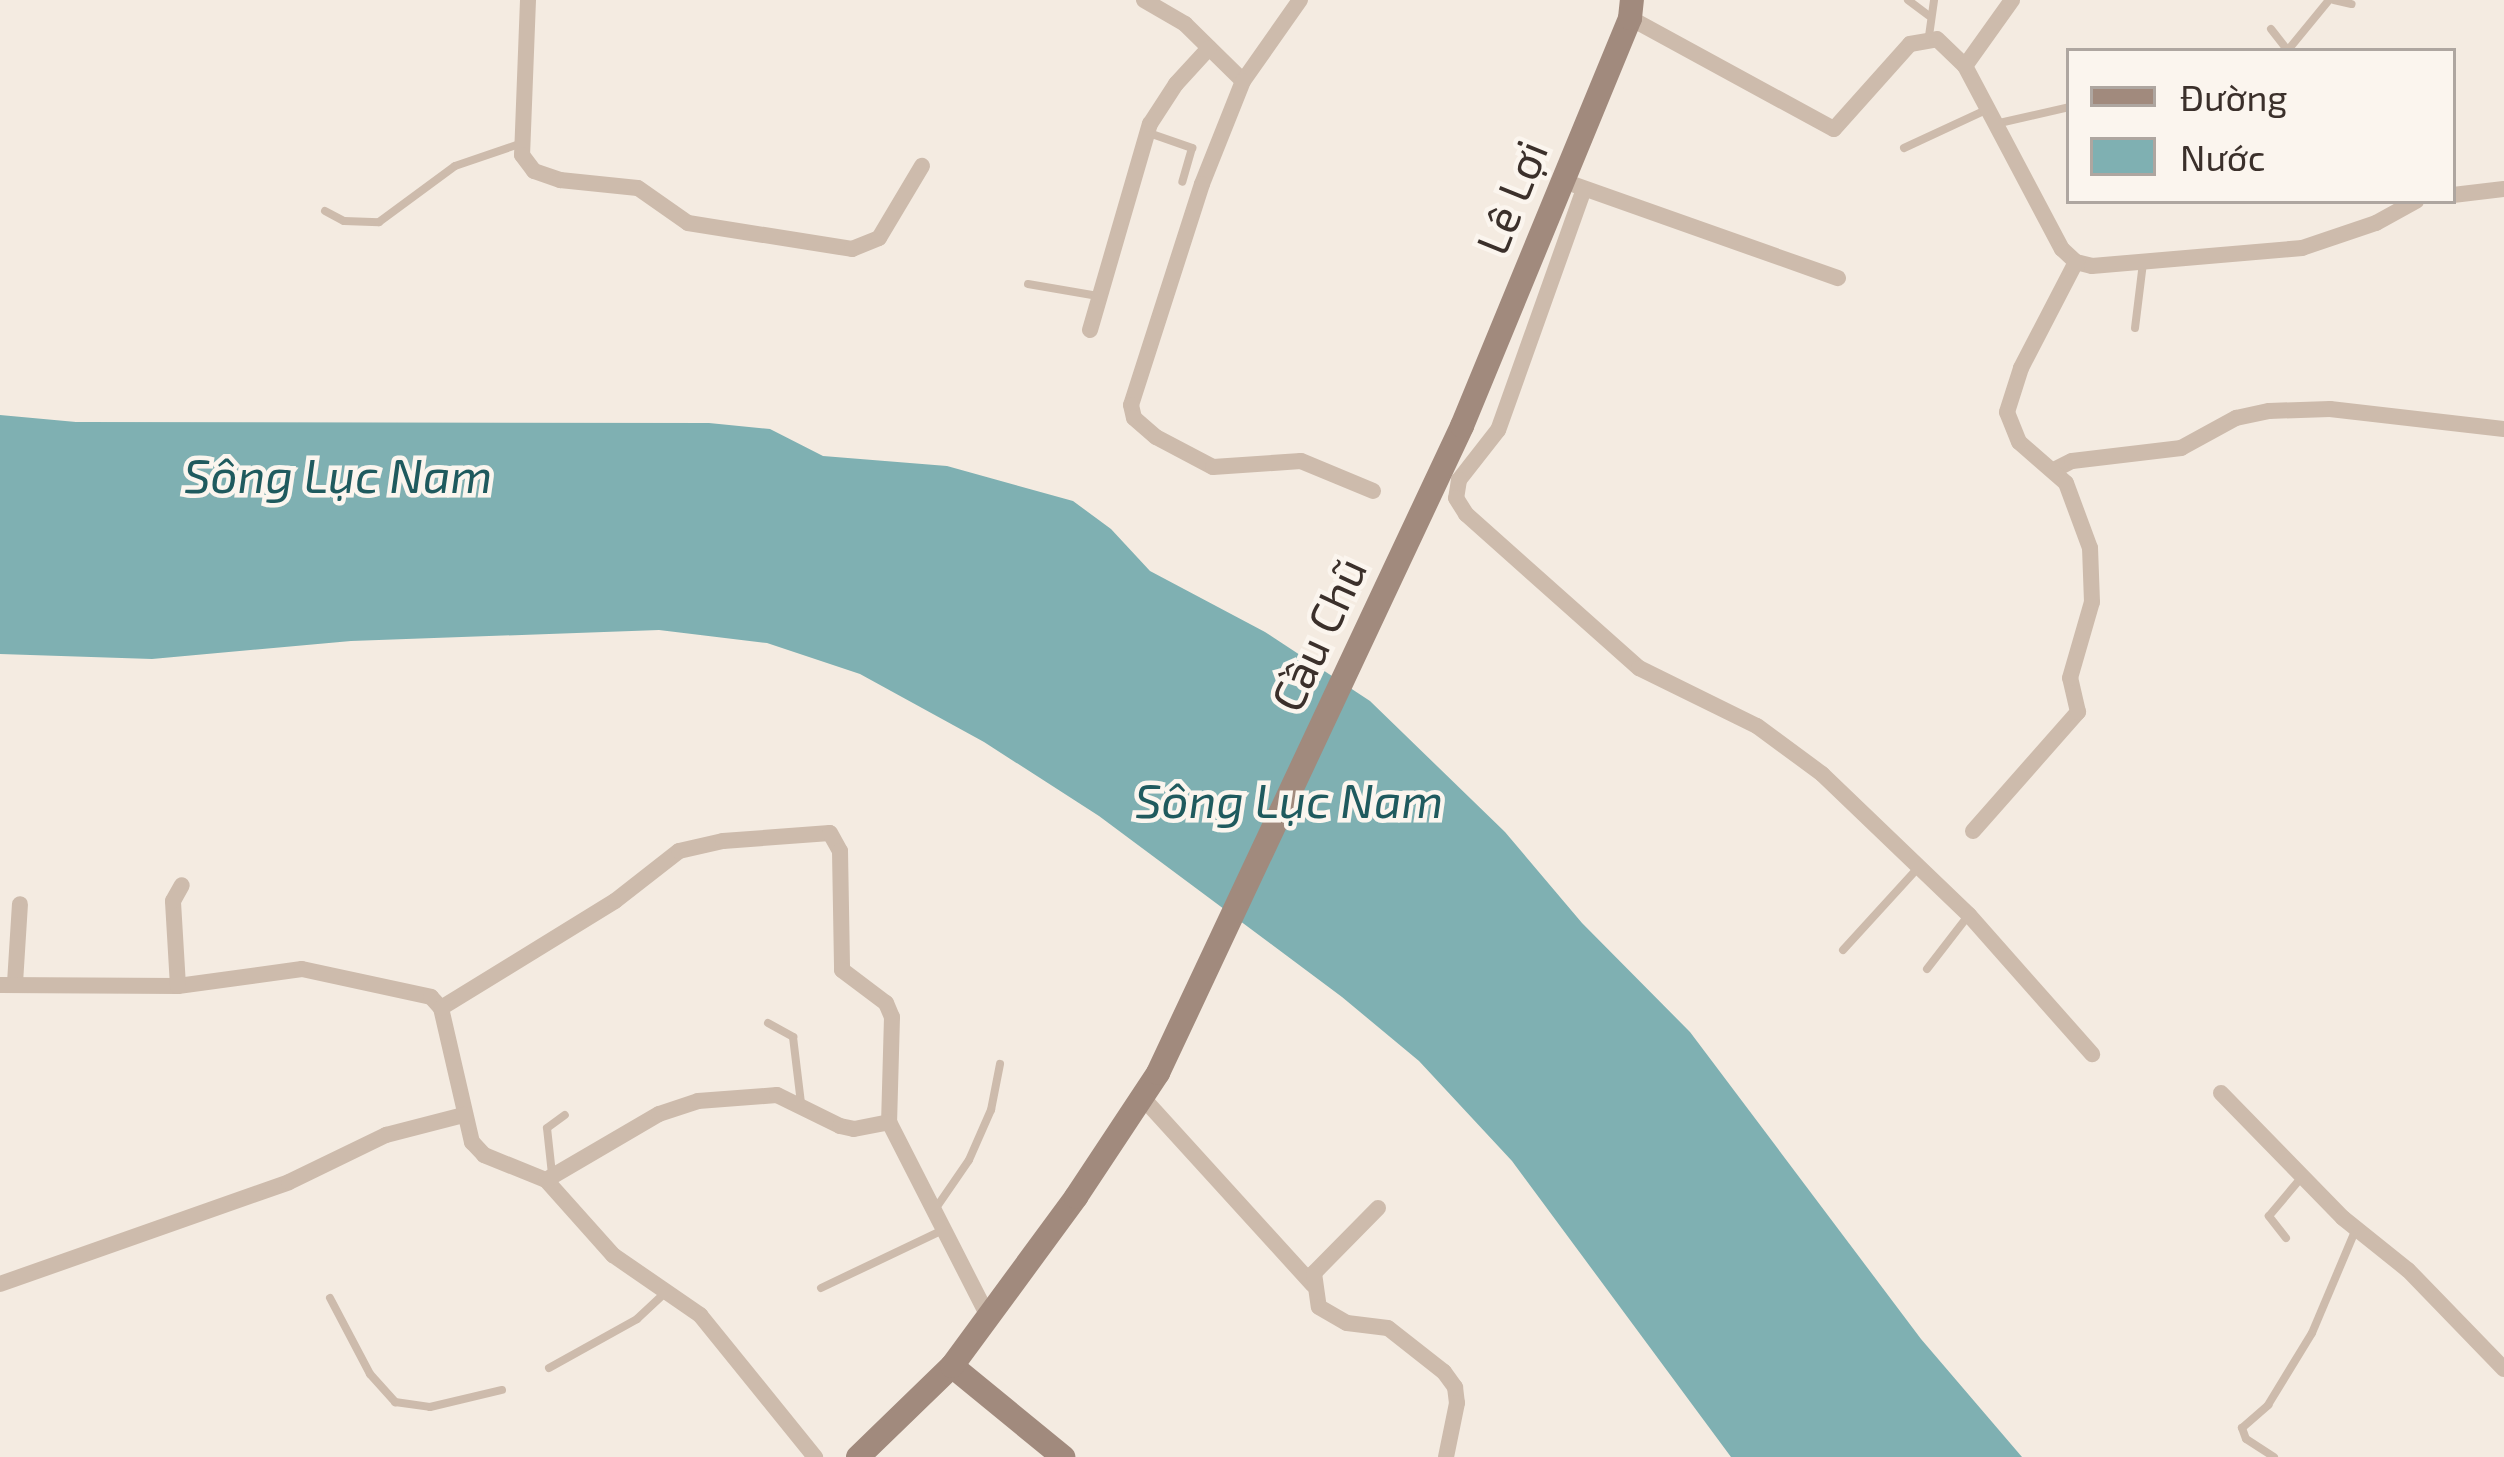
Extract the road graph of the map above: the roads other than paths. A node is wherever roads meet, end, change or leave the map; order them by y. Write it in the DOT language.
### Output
graph roads {
  1 [pos="528,0"];
  2 [pos="1144,0"];
  3 [pos="1300,0"];
  4 [pos="1908,0"];
  5 [pos="1934,0"];
  6 [pos="2012,0"];
  7 [pos="2331,0"];
  8 [pos="2352,4"];
  9 [pos="1631,9"];
  10 [pos="1929,16"];
  11 [pos="2271,28"];
  12 [pos="1929,36"];
  13 [pos="1209,48"];
  14 [pos="2286,48"];
  15 [pos="2290,48"];
  16 [pos="1965,66"];
  17 [pos="1244,81"];
  18 [pos="2066,107"];
  19 [pos="1991,117"];
  20 [pos="1147,133"];
  21 [pos="524,143"];
  22 [pos="1904,148"];
  23 [pos="922,166"];
  24 [pos="1182,182"];
  25 [pos="1574,185"];
  26 [pos="2504,189"];
  27 [pos="2456,194"];
  28 [pos="2411,204"];
  29 [pos="325,211"];
  30 [pos="2076,262"];
  31 [pos="2144,262"];
  32 [pos="1838,278"];
  33 [pos="1028,284"];
  34 [pos="1100,296"];
  35 [pos="2135,328"];
  36 [pos="1090,330"];
  37 [pos="1462,426"];
  38 [pos="2504,429"];
  39 [pos="2054,470"];
  40 [pos="1373,491"];
  41 [pos="1973,831"];
  42 [pos="1917,868"];
  43 [pos="182,885"];
  44 [pos="20,904"];
  45 [pos="1969,915"];
  46 [pos="1843,950"];
  47 [pos="1927,969"];
  48 [pos="7,984"];
  49 [pos="178,986"];
  50 [pos="441,1008"];
  51 [pos="768,1023"];
  52 [pos="2092,1054"];
  53 [pos="1000,1064"];
  54 [pos="2221,1094"];
  55 [pos="1142,1097"];
  56 [pos="801,1105"];
  57 [pos="464,1115"];
  58 [pos="565,1115"];
  59 [pos="889,1121"];
  60 [pos="2302,1177"];
  61 [pos="549,1178"];
  62 [pos="1378,1208"];
  63 [pos="935,1209"];
  64 [pos="946,1229"];
  65 [pos="2356,1229"];
  66 [pos="2286,1238"];
  67 [pos="0,1284"];
  68 [pos="1312,1285"];
  69 [pos="820,1288"];
  70 [pos="668,1290"];
  71 [pos="330,1298"];
  72 [pos="988,1316"];
  73 [pos="952,1366"];
  74 [pos="549,1368"];
  75 [pos="2504,1369"];
  76 [pos="502,1390"];
  77 [pos="815,1457"];
  78 [pos="858,1457"];
  79 [pos="1063,1457"];
  80 [pos="1446,1457"];
  81 [pos="2274,1457"];
  1 -- 21 [label="street"];
  2 -- 13 [label="street"];
  3 -- 17 [label="street"];
  4 -- 10 [label="lane"];
  5 -- 10 [label="lane"];
  6 -- 16 [label="street"];
  7 -- 8 [label="lane"];
  7 -- 15 [label="lane"];
  9 -- 12 [label="street"];
  9 -- 25 [label="street, Lê Lợi"];
  10 -- 12 [label="lane"];
  11 -- 14 [label="lane"];
  12 -- 16 [label="street"];
  13 -- 17 [label="street"];
  13 -- 20 [label="street"];
  16 -- 19 [label="street"];
  17 -- 40 [label="street"];
  18 -- 19 [label="lane"];
  19 -- 22 [label="lane"];
  19 -- 30 [label="street"];
  20 -- 24 [label="lane"];
  20 -- 34 [label="street"];
  21 -- 23 [label="street"];
  21 -- 29 [label="lane"];
  25 -- 32 [label="street"];
  25 -- 37 [label="street, Lê Lợi"];
  25 -- 42 [label="street"];
  26 -- 27 [label="street"];
  28 -- 31 [label="street"];
  30 -- 31 [label="street"];
  30 -- 39 [label="street"];
  31 -- 35 [label="lane"];
  33 -- 34 [label="lane"];
  34 -- 36 [label="street"];
  37 -- 55 [label="street, Cầu Chũ"];
  38 -- 39 [label="street"];
  39 -- 41 [label="street"];
  42 -- 45 [label="street"];
  42 -- 46 [label="lane"];
  43 -- 49 [label="street"];
  44 -- 48 [label="street"];
  45 -- 47 [label="lane"];
  45 -- 52 [label="street"];
  48 -- 49 [label="street"];
  49 -- 50 [label="street"];
  50 -- 57 [label="street"];
  50 -- 59 [label="street"];
  51 -- 56 [label="lane"];
  53 -- 63 [label="lane"];
  54 -- 60 [label="street"];
  55 -- 68 [label="street"];
  55 -- 72 [label="street, Cầu Chũ"];
  56 -- 59 [label="street"];
  56 -- 61 [label="street"];
  57 -- 61 [label="street"];
  57 -- 67 [label="street"];
  58 -- 61 [label="lane"];
  59 -- 63 [label="street"];
  60 -- 65 [label="street"];
  60 -- 66 [label="lane"];
  61 -- 70 [label="street"];
  62 -- 68 [label="street"];
  63 -- 64 [label="street"];
  64 -- 69 [label="lane"];
  64 -- 72 [label="street"];
  65 -- 75 [label="street"];
  65 -- 81 [label="lane"];
  68 -- 80 [label="street"];
  70 -- 74 [label="lane"];
  70 -- 77 [label="street"];
  71 -- 76 [label="lane"];
  72 -- 73 [label="street, Cầu Chũ"];
  73 -- 78 [label="street, Cầu Chũ"];
  73 -- 79 [label="street"];
}
